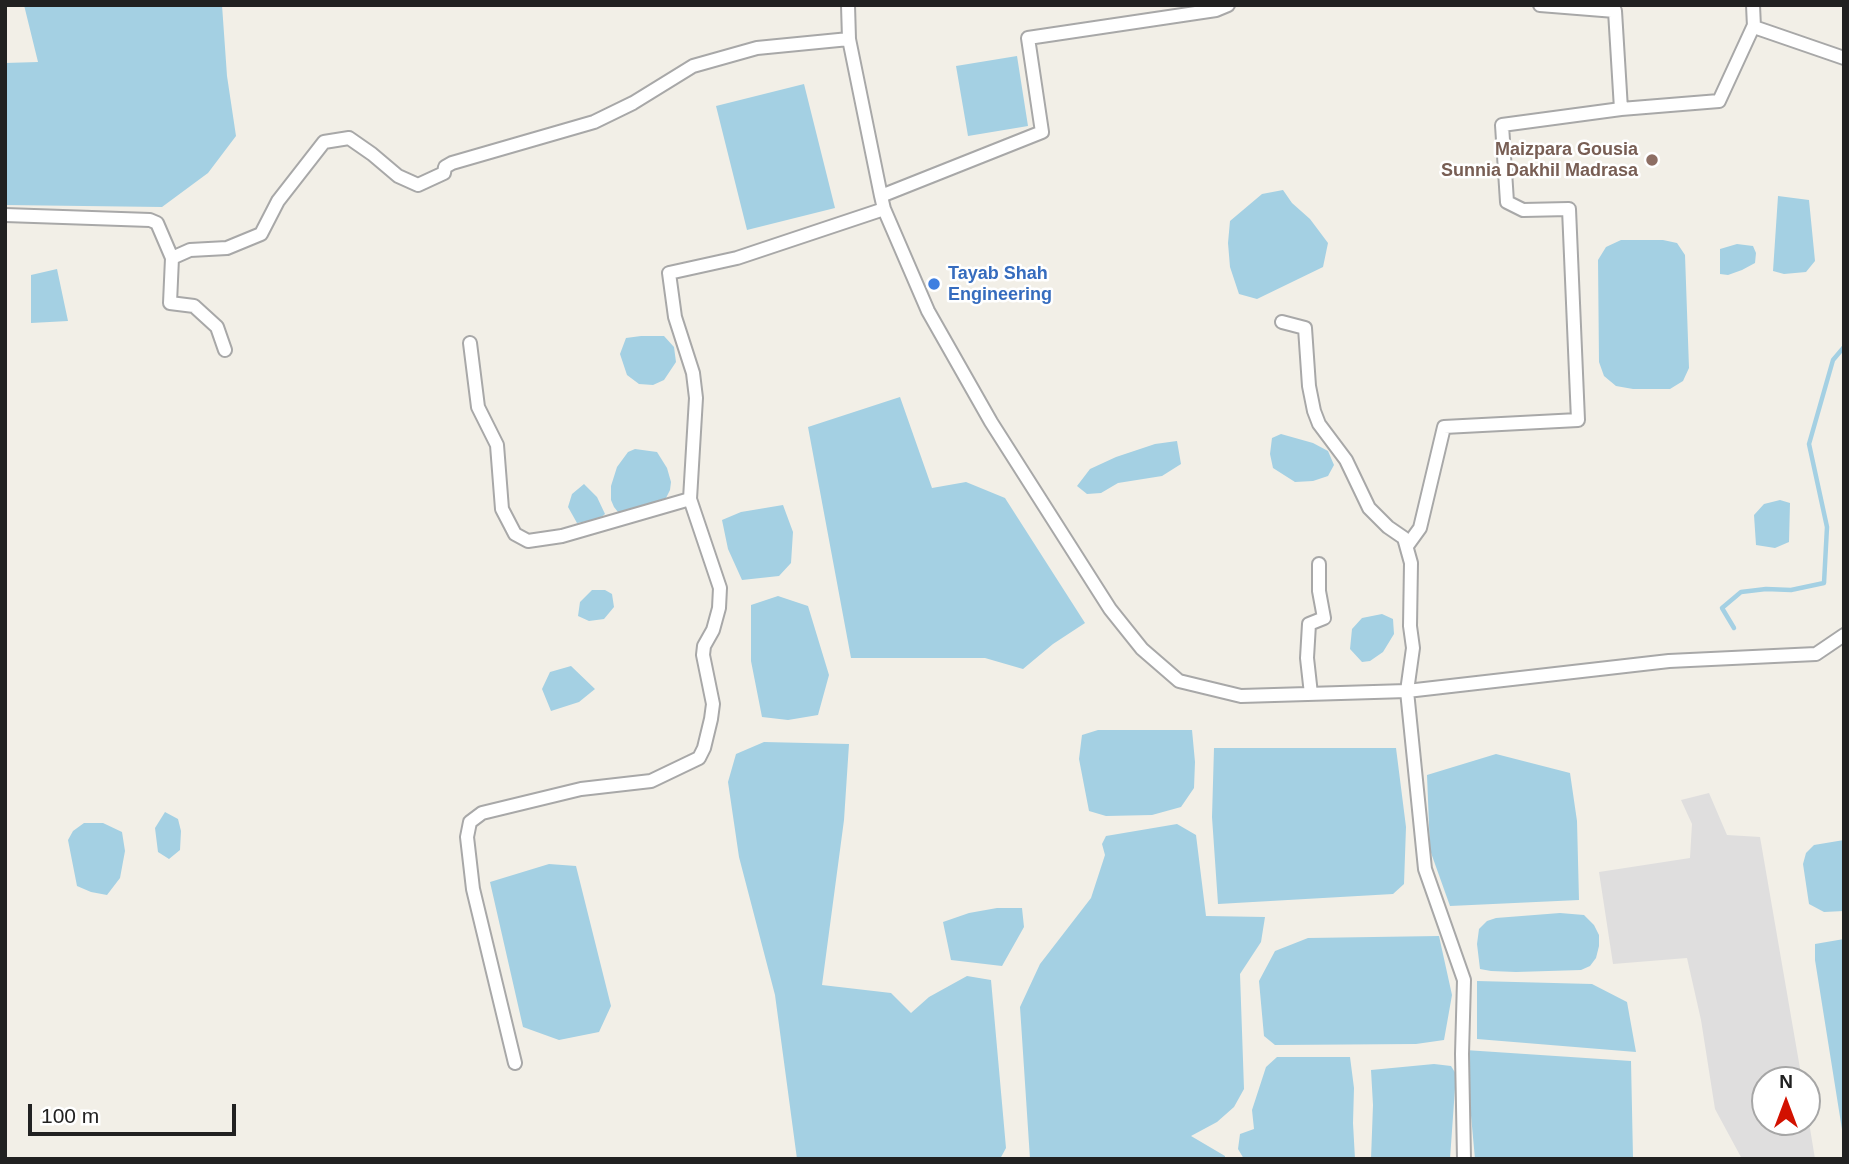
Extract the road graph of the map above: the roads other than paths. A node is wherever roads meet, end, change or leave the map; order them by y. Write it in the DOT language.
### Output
graph roads {
  1 [pos="848,5"];
  2 [pos="1540,5"];
  3 [pos="1753,5"];
  4 [pos="1220,7"];
  5 [pos="1614,8"];
  6 [pos="1754,26"];
  7 [pos="849,39"];
  8 [pos="1844,58"];
  9 [pos="1621,108"];
  10 [pos="882,203"];
  11 [pos="5,215"];
  12 [pos="172,258"];
  13 [pos="1282,322"];
  14 [pos="470,343"];
  15 [pos="225,350"];
  16 [pos="690,499"];
  17 [pos="1407,546"];
  18 [pos="1319,564"];
  19 [pos="1844,635"];
  20 [pos="1407,691"];
  21 [pos="1311,694"];
  22 [pos="515,1063"];
  23 [pos="1464,1159"];
  1 -- 7 [label="street"];
  2 -- 5 [label="street"];
  3 -- 6 [label="street"];
  4 -- 10 [label="street"];
  5 -- 9 [label="street"];
  6 -- 8 [label="street"];
  6 -- 9 [label="street"];
  7 -- 10 [label="street"];
  7 -- 12 [label="street"];
  9 -- 17 [label="street"];
  10 -- 16 [label="street"];
  10 -- 21 [label="street"];
  11 -- 12 [label="street"];
  12 -- 15 [label="street"];
  13 -- 17 [label="street"];
  14 -- 16 [label="street"];
  16 -- 22 [label="street"];
  17 -- 20 [label="street"];
  18 -- 21 [label="street"];
  19 -- 20 [label="street"];
  20 -- 21 [label="street"];
  20 -- 23 [label="street"];
}
